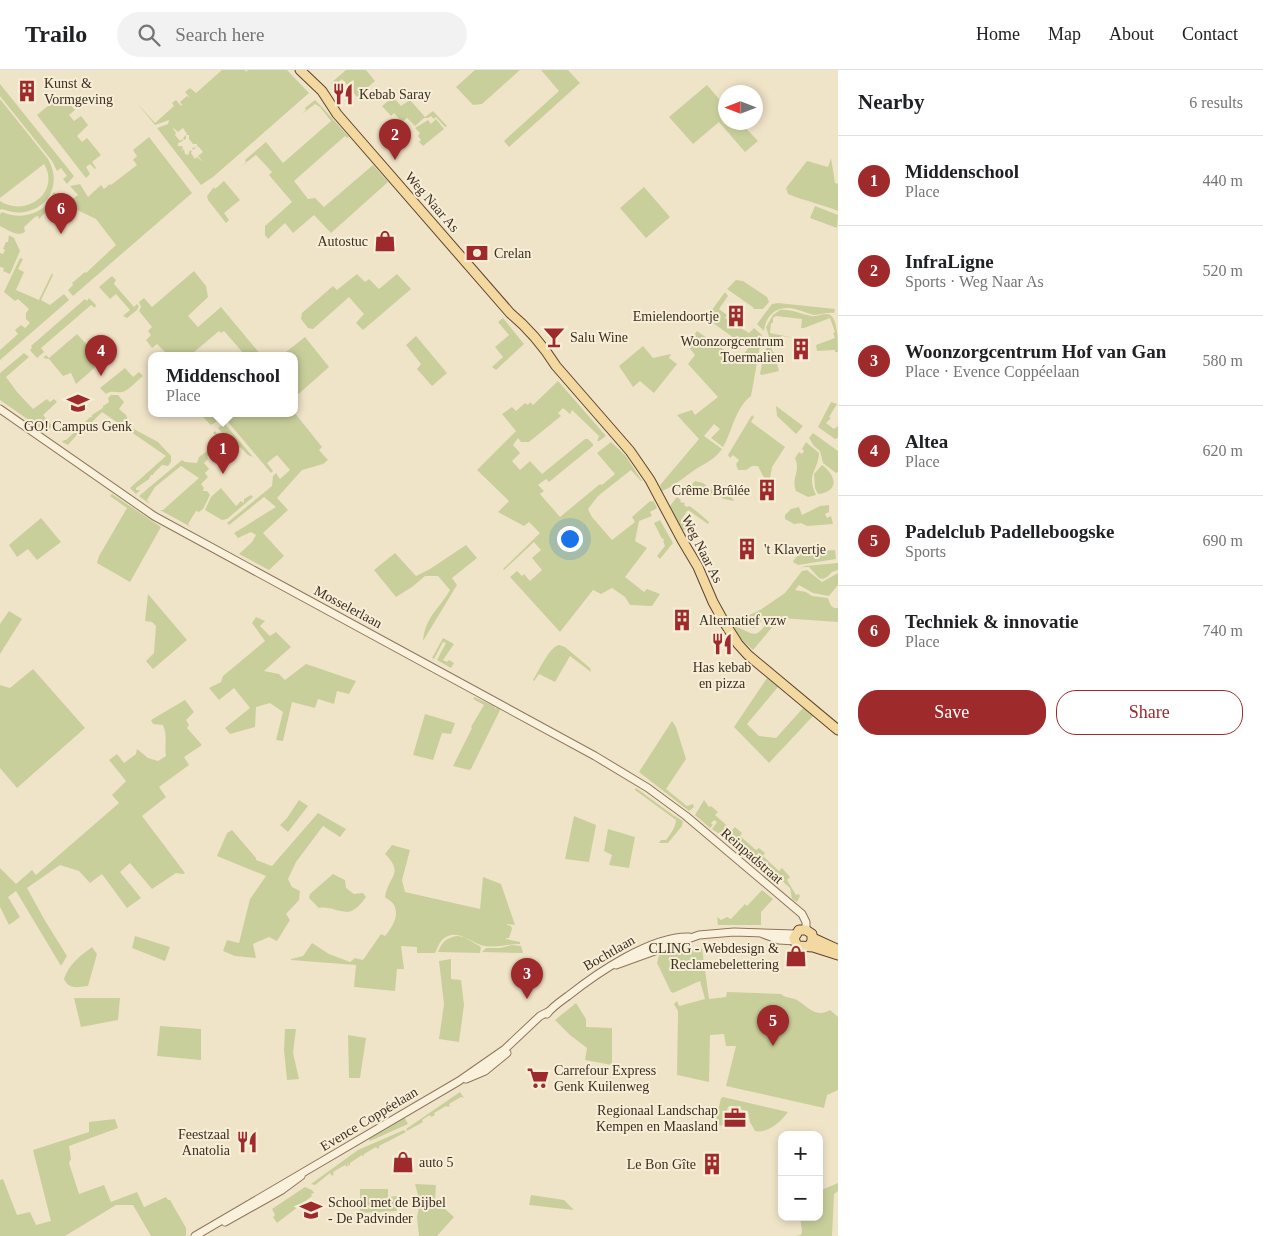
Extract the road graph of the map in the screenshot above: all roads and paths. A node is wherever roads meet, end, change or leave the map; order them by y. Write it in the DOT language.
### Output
graph roads {
  1 [pos="301,71"];
  2 [pos="0,410"];
  3 [pos="838,730"];
  4 [pos="689,819"];
  5 [pos="799,934"];
  6 [pos="689,938"];
  7 [pos="811,942"];
  8 [pos="838,949"];
  9 [pos="838,955"];
  10 [pos="613,966"];
  11 [pos="549,1010"];
  12 [pos="195,1236"];
  1 -- 3 [label="main road, Weg Naar As"];
  2 -- 4 [label="street, Mosselerlaan"];
  4 -- 5 [label="street, Reinpadstraat"];
  5 -- 6 [label="street, Bochtlaan"];
  5 -- 7 [label="main road"];
  5 -- 7 [label="main road, Bochtlaan"];
  6 -- 10 [label="street, Bochtlaan"];
  6 -- 10 [label="street, Bochtlaan"];
  7 -- 8 [label="main road, Bochtlaan"];
  7 -- 9 [label="main road, Bochtlaan"];
  10 -- 11 [label="street, Bochtlaan"];
  11 -- 12 [label="street, Evence Coppéelaan"];
}
